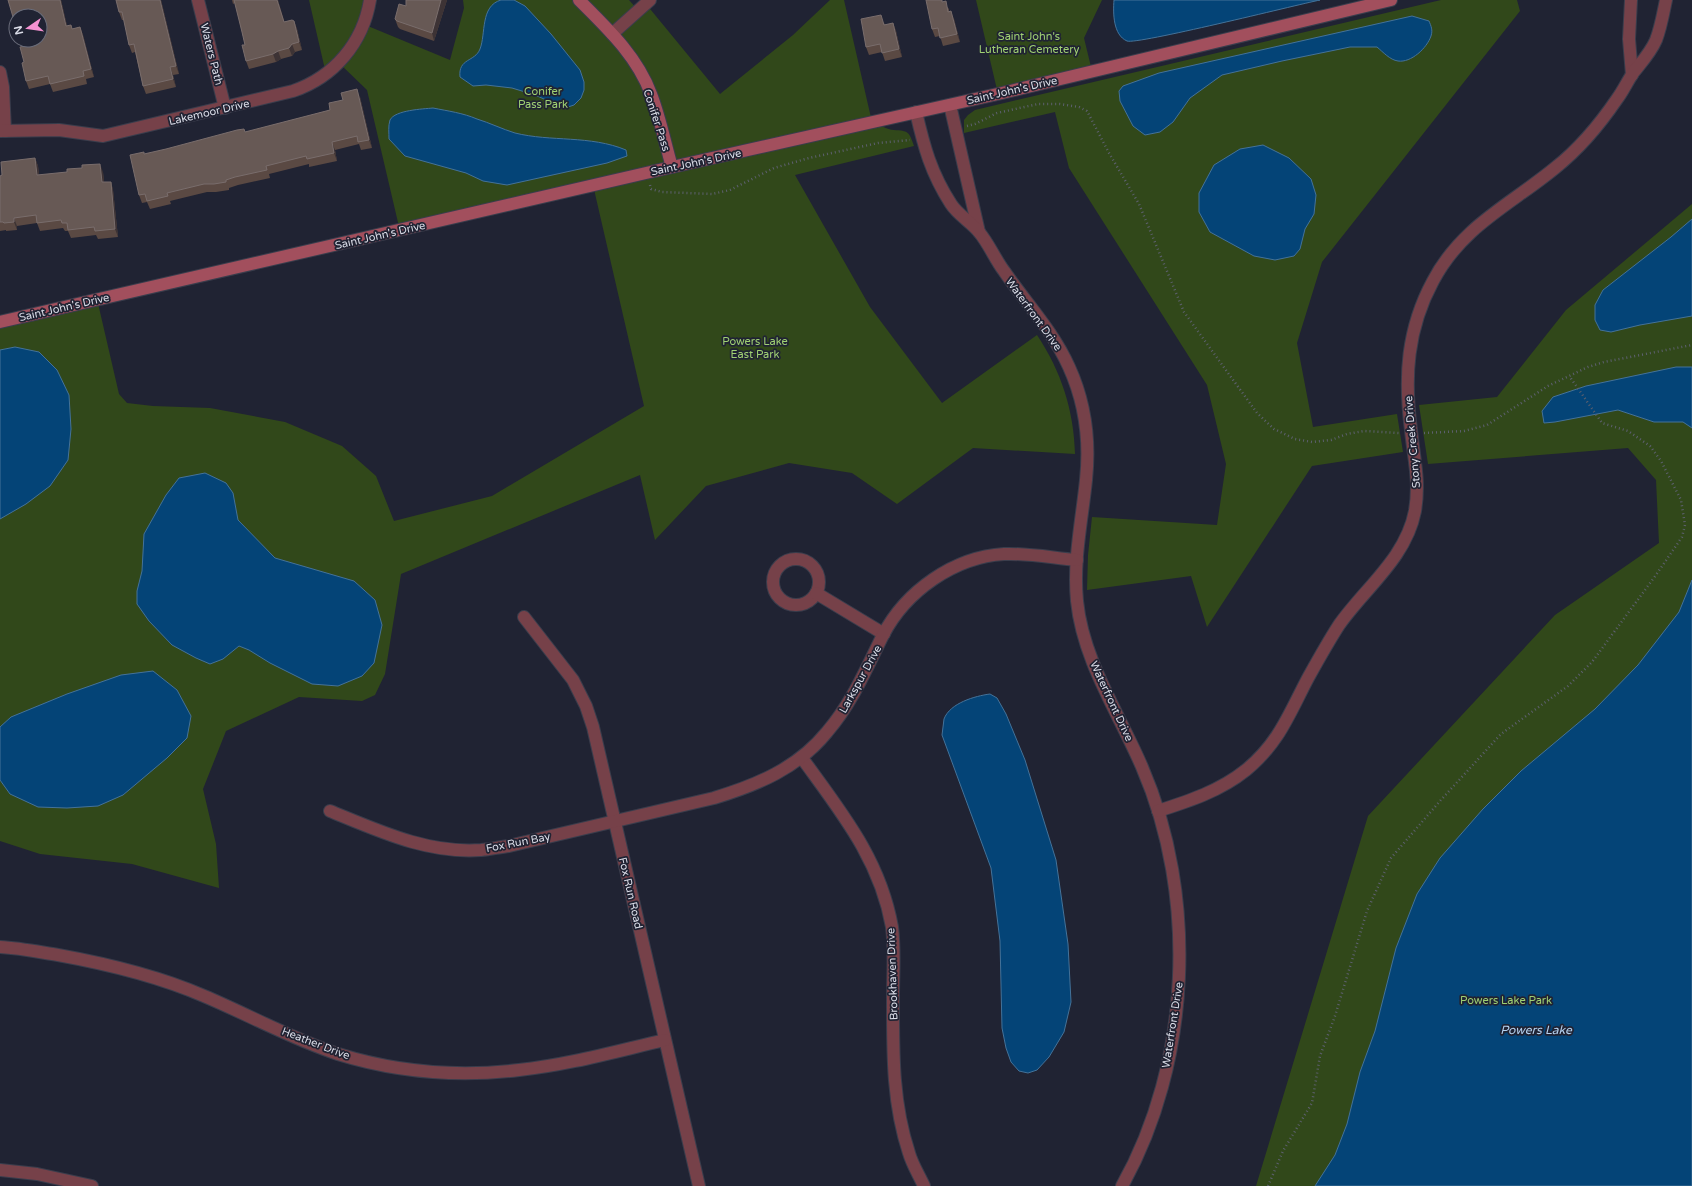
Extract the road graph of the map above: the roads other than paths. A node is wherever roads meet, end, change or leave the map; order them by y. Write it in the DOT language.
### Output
graph roads {
  1 [pos="198,0"];
  2 [pos="370,0"];
  3 [pos="579,0"];
  4 [pos="650,0"];
  5 [pos="1391,0"];
  6 [pos="1631,0"];
  7 [pos="1666,0"];
  8 [pos="612,34"];
  9 [pos="0,72"];
  10 [pos="1632,75"];
  11 [pos="950,105"];
  12 [pos="225,108"];
  13 [pos="916,112"];
  14 [pos="3,131"];
  15 [pos="672,167"];
  16 [pos="979,232"];
  17 [pos="0,322"];
  18 [pos="1077,560"];
  19 [pos="816,593"];
  20 [pos="524,617"];
  21 [pos="884,634"];
  22 [pos="802,758"];
  23 [pos="330,811"];
  24 [pos="1158,811"];
  25 [pos="614,821"];
  26 [pos="0,947"];
  27 [pos="665,1040"];
  28 [pos="0,1170"];
  29 [pos="92,1186"];
  30 [pos="699,1186"];
  31 [pos="924,1186"];
  32 [pos="1122,1186"];
  1 -- 12 [label="street, Waters Path"];
  2 -- 12 [label="street, Lakemoor Drive"];
  3 -- 8 [label="street, Conifer Pass"];
  4 -- 8 [label="street"];
  5 -- 11 [label="street, Saint John's Drive"];
  6 -- 10 [label="street"];
  7 -- 10 [label="street, Stony Creek Drive"];
  8 -- 15 [label="street, Conifer Pass"];
  9 -- 14 [label="street"];
  10 -- 24 [label="street, Stony Creek Drive"];
  11 -- 13 [label="street, Saint John's Drive"];
  11 -- 16 [label="street, Waterfront Drive"];
  12 -- 14 [label="street, Lakemoor Drive"];
  13 -- 15 [label="street, Saint John's Drive"];
  13 -- 16 [label="street, Waterfront Drive"];
  15 -- 17 [label="street, Saint John's Drive"];
  16 -- 18 [label="street, Waterfront Drive"];
  18 -- 21 [label="street, Larkspur Drive"];
  18 -- 24 [label="street, Waterfront Drive"];
  19 -- 21 [label="street"];
  20 -- 25 [label="street, Fox Run Road"];
  21 -- 22 [label="street, Larkspur Drive"];
  22 -- 25 [label="street, Larkspur Drive"];
  22 -- 31 [label="street, Brookhaven Drive"];
  23 -- 25 [label="street, Fox Run Bay"];
  24 -- 32 [label="street, Waterfront Drive"];
  25 -- 27 [label="street, Fox Run Road"];
  26 -- 27 [label="street, Heather Drive"];
  27 -- 30 [label="street, Fox Run Road"];
  28 -- 29 [label="street"];
}
